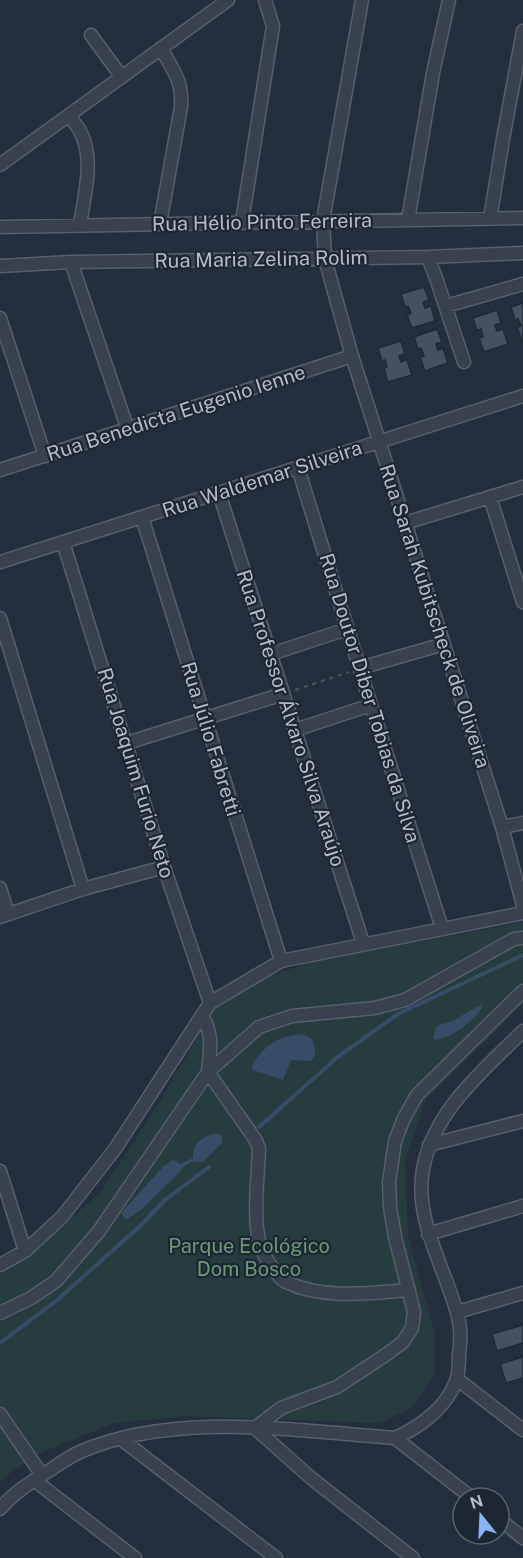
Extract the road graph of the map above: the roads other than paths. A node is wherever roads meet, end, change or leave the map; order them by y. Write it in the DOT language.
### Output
graph roads {
  1 [pos="228,0"];
  2 [pos="265,0"];
  3 [pos="362,0"];
  4 [pos="449,0"];
  5 [pos="523,31"];
  6 [pos="91,34"];
  7 [pos="161,48"];
  8 [pos="121,76"];
  9 [pos="69,115"];
  10 [pos="0,165"];
  11 [pos="523,218"];
  12 [pos="490,219"];
  13 [pos="408,220"];
  14 [pos="323,221"];
  15 [pos="242,222"];
  16 [pos="160,224"];
  17 [pos="80,225"];
  18 [pos="0,227"];
  19 [pos="523,253"];
  20 [pos="428,257"];
  21 [pos="325,259"];
  22 [pos="71,262"];
  23 [pos="0,266"];
  24 [pos="523,284"];
  25 [pos="446,306"];
  26 [pos="0,318"];
  27 [pos="351,356"];
  28 [pos="464,362"];
  29 [pos="523,396"];
  30 [pos="128,430"];
  31 [pos="380,442"];
  32 [pos="45,456"];
  33 [pos="298,468"];
  34 [pos="0,470"];
  35 [pos="523,487"];
  36 [pos="219,493"];
  37 [pos="490,497"];
  38 [pos="142,517"];
  39 [pos="405,523"];
  40 [pos="63,542"];
  41 [pos="0,562"];
  42 [pos="523,602"];
  43 [pos="0,618"];
  44 [pos="347,629"];
  45 [pos="444,644"];
  46 [pos="271,654"];
  47 [pos="360,668"];
  48 [pos="283,694"];
  49 [pos="371,705"];
  50 [pos="204,718"];
  51 [pos="295,730"];
  52 [pos="127,742"];
  53 [pos="523,823"];
  54 [pos="502,827"];
  55 [pos="164,867"];
  56 [pos="0,888"];
  57 [pos="83,890"];
  58 [pos="523,905"];
  59 [pos="523,913"];
  60 [pos="4,915"];
  61 [pos="442,928"];
  62 [pos="523,938"];
  63 [pos="363,943"];
  64 [pos="281,961"];
  65 [pos="523,991"];
  66 [pos="210,1003"];
  67 [pos="202,1016"];
  68 [pos="523,1031"];
  69 [pos="208,1072"];
  70 [pos="523,1121"];
  71 [pos="429,1145"];
  72 [pos="0,1171"];
  73 [pos="523,1206"];
  74 [pos="428,1234"];
  75 [pos="25,1251"];
  76 [pos="0,1265"];
  77 [pos="409,1290"];
  78 [pos="523,1293"];
  79 [pos="457,1312"];
  80 [pos="0,1313"];
  81 [pos="457,1379"];
  82 [pos="0,1414"];
  83 [pos="255,1428"];
  84 [pos="523,1430"];
  85 [pos="395,1438"];
  86 [pos="121,1439"];
  87 [pos="38,1478"];
  88 [pos="457,1486"];
  89 [pos="0,1509"];
  90 [pos="511,1528"];
  91 [pos="523,1538"];
  92 [pos="135,1558"];
  93 [pos="276,1558"];
  94 [pos="413,1558"];
  1 -- 7 [label="street"];
  2 -- 15 [label="street"];
  3 -- 14 [label="street, Rua Sarah Kubitscheck de Oliveira"];
  4 -- 13 [label="street"];
  5 -- 12 [label="street"];
  6 -- 8 [label="street"];
  7 -- 8 [label="street"];
  7 -- 16 [label="street"];
  8 -- 9 [label="street"];
  9 -- 10 [label="street"];
  9 -- 17 [label="street"];
  11 -- 12 [label="street, Rua Hélio Pinto Ferreira"];
  12 -- 13 [label="street, Rua Hélio Pinto Ferreira"];
  13 -- 14 [label="street, Rua Hélio Pinto Ferreira"];
  14 -- 15 [label="street, Rua Hélio Pinto Ferreira"];
  14 -- 21 [label="street, Rua Sarah Kubitscheck de Oliveira"];
  15 -- 16 [label="street, Rua Hélio Pinto Ferreira"];
  16 -- 17 [label="street, Rua Hélio Pinto Ferreira"];
  17 -- 18 [label="street, Rua Hélio Pinto Ferreira"];
  19 -- 20 [label="street, Rua Maria Zelina Rolim"];
  20 -- 21 [label="street, Rua Maria Zelina Rolim"];
  20 -- 25 [label="street"];
  21 -- 22 [label="street, Rua Maria Zelina Rolim"];
  21 -- 27 [label="street, Rua Sarah Kubitscheck de Oliveira"];
  22 -- 23 [label="street, Rua Maria Zelina Rolim"];
  22 -- 30 [label="street"];
  24 -- 25 [label="street"];
  25 -- 28 [label="street"];
  26 -- 32 [label="street"];
  27 -- 30 [label="street, Rua Benedicta Eugenio Ienne"];
  27 -- 31 [label="street, Rua Sarah Kubitscheck de Oliveira"];
  29 -- 31 [label="street, Rua Waldemar Silveira"];
  30 -- 32 [label="street, Rua Benedicta Eugenio Ienne"];
  31 -- 33 [label="street, Rua Waldemar Silveira"];
  31 -- 39 [label="street, Rua Sarah Kubitscheck de Oliveira"];
  32 -- 34 [label="street, Rua Benedicta Eugenio Ienne"];
  33 -- 36 [label="street, Rua Waldemar Silveira"];
  33 -- 44 [label="street, Rua Doutor Diber Tobias da Silva"];
  35 -- 37 [label="street"];
  36 -- 38 [label="street, Rua Waldemar Silveira"];
  36 -- 46 [label="street, Rua Professor Álvaro Silva Araújo"];
  37 -- 39 [label="street"];
  37 -- 42 [label="street"];
  38 -- 40 [label="street, Rua Waldemar Silveira"];
  38 -- 50 [label="street, Rua Júlio Fabretti"];
  39 -- 45 [label="street, Rua Sarah Kubitscheck de Oliveira"];
  40 -- 41 [label="street, Rua Waldemar Silveira"];
  40 -- 52 [label="street, Rua Joaquim Furio Neto"];
  43 -- 57 [label="street"];
  44 -- 46 [label="street"];
  44 -- 47 [label="street, Rua Doutor Diber Tobias da Silva"];
  45 -- 47 [label="street"];
  45 -- 54 [label="street, Rua Sarah Kubitscheck de Oliveira"];
  46 -- 48 [label="street, Rua Professor Álvaro Silva Araújo"];
  47 -- 49 [label="street, Rua Doutor Diber Tobias da Silva"];
  48 -- 50 [label="street"];
  48 -- 51 [label="street, Rua Professor Álvaro Silva Araújo"];
  49 -- 51 [label="street"];
  49 -- 61 [label="street, Rua Doutor Diber Tobias da Silva"];
  50 -- 52 [label="street"];
  50 -- 64 [label="street, Rua Júlio Fabretti"];
  51 -- 63 [label="street, Rua Professor Álvaro Silva Araújo"];
  52 -- 55 [label="street, Rua Joaquim Furio Neto"];
  53 -- 54 [label="street"];
  54 -- 58 [label="street, Rua Sarah Kubitscheck de Oliveira"];
  55 -- 57 [label="street"];
  55 -- 66 [label="street, Rua Joaquim Furio Neto"];
  56 -- 60 [label="street"];
  57 -- 60 [label="street"];
  59 -- 61 [label="street"];
  61 -- 63 [label="street"];
  62 -- 69 [label="street"];
  63 -- 64 [label="street"];
  64 -- 66 [label="street"];
  65 -- 77 [label="street"];
  66 -- 67 [label="street"];
  67 -- 69 [label="street"];
  67 -- 75 [label="street"];
  68 -- 71 [label="street"];
  69 -- 77 [label="street"];
  69 -- 80 [label="street"];
  70 -- 71 [label="street"];
  71 -- 74 [label="street"];
  72 -- 75 [label="street"];
  73 -- 74 [label="street"];
  74 -- 79 [label="street"];
  75 -- 76 [label="street"];
  77 -- 83 [label="street"];
  78 -- 79 [label="street"];
  79 -- 81 [label="street"];
  81 -- 84 [label="street"];
  81 -- 85 [label="street"];
  82 -- 87 [label="street"];
  83 -- 85 [label="street"];
  83 -- 86 [label="street"];
  83 -- 94 [label="street"];
  85 -- 88 [label="street"];
  86 -- 87 [label="street"];
  86 -- 93 [label="street"];
  87 -- 89 [label="street"];
  87 -- 92 [label="street"];
  90 -- 91 [label="street"];
}
